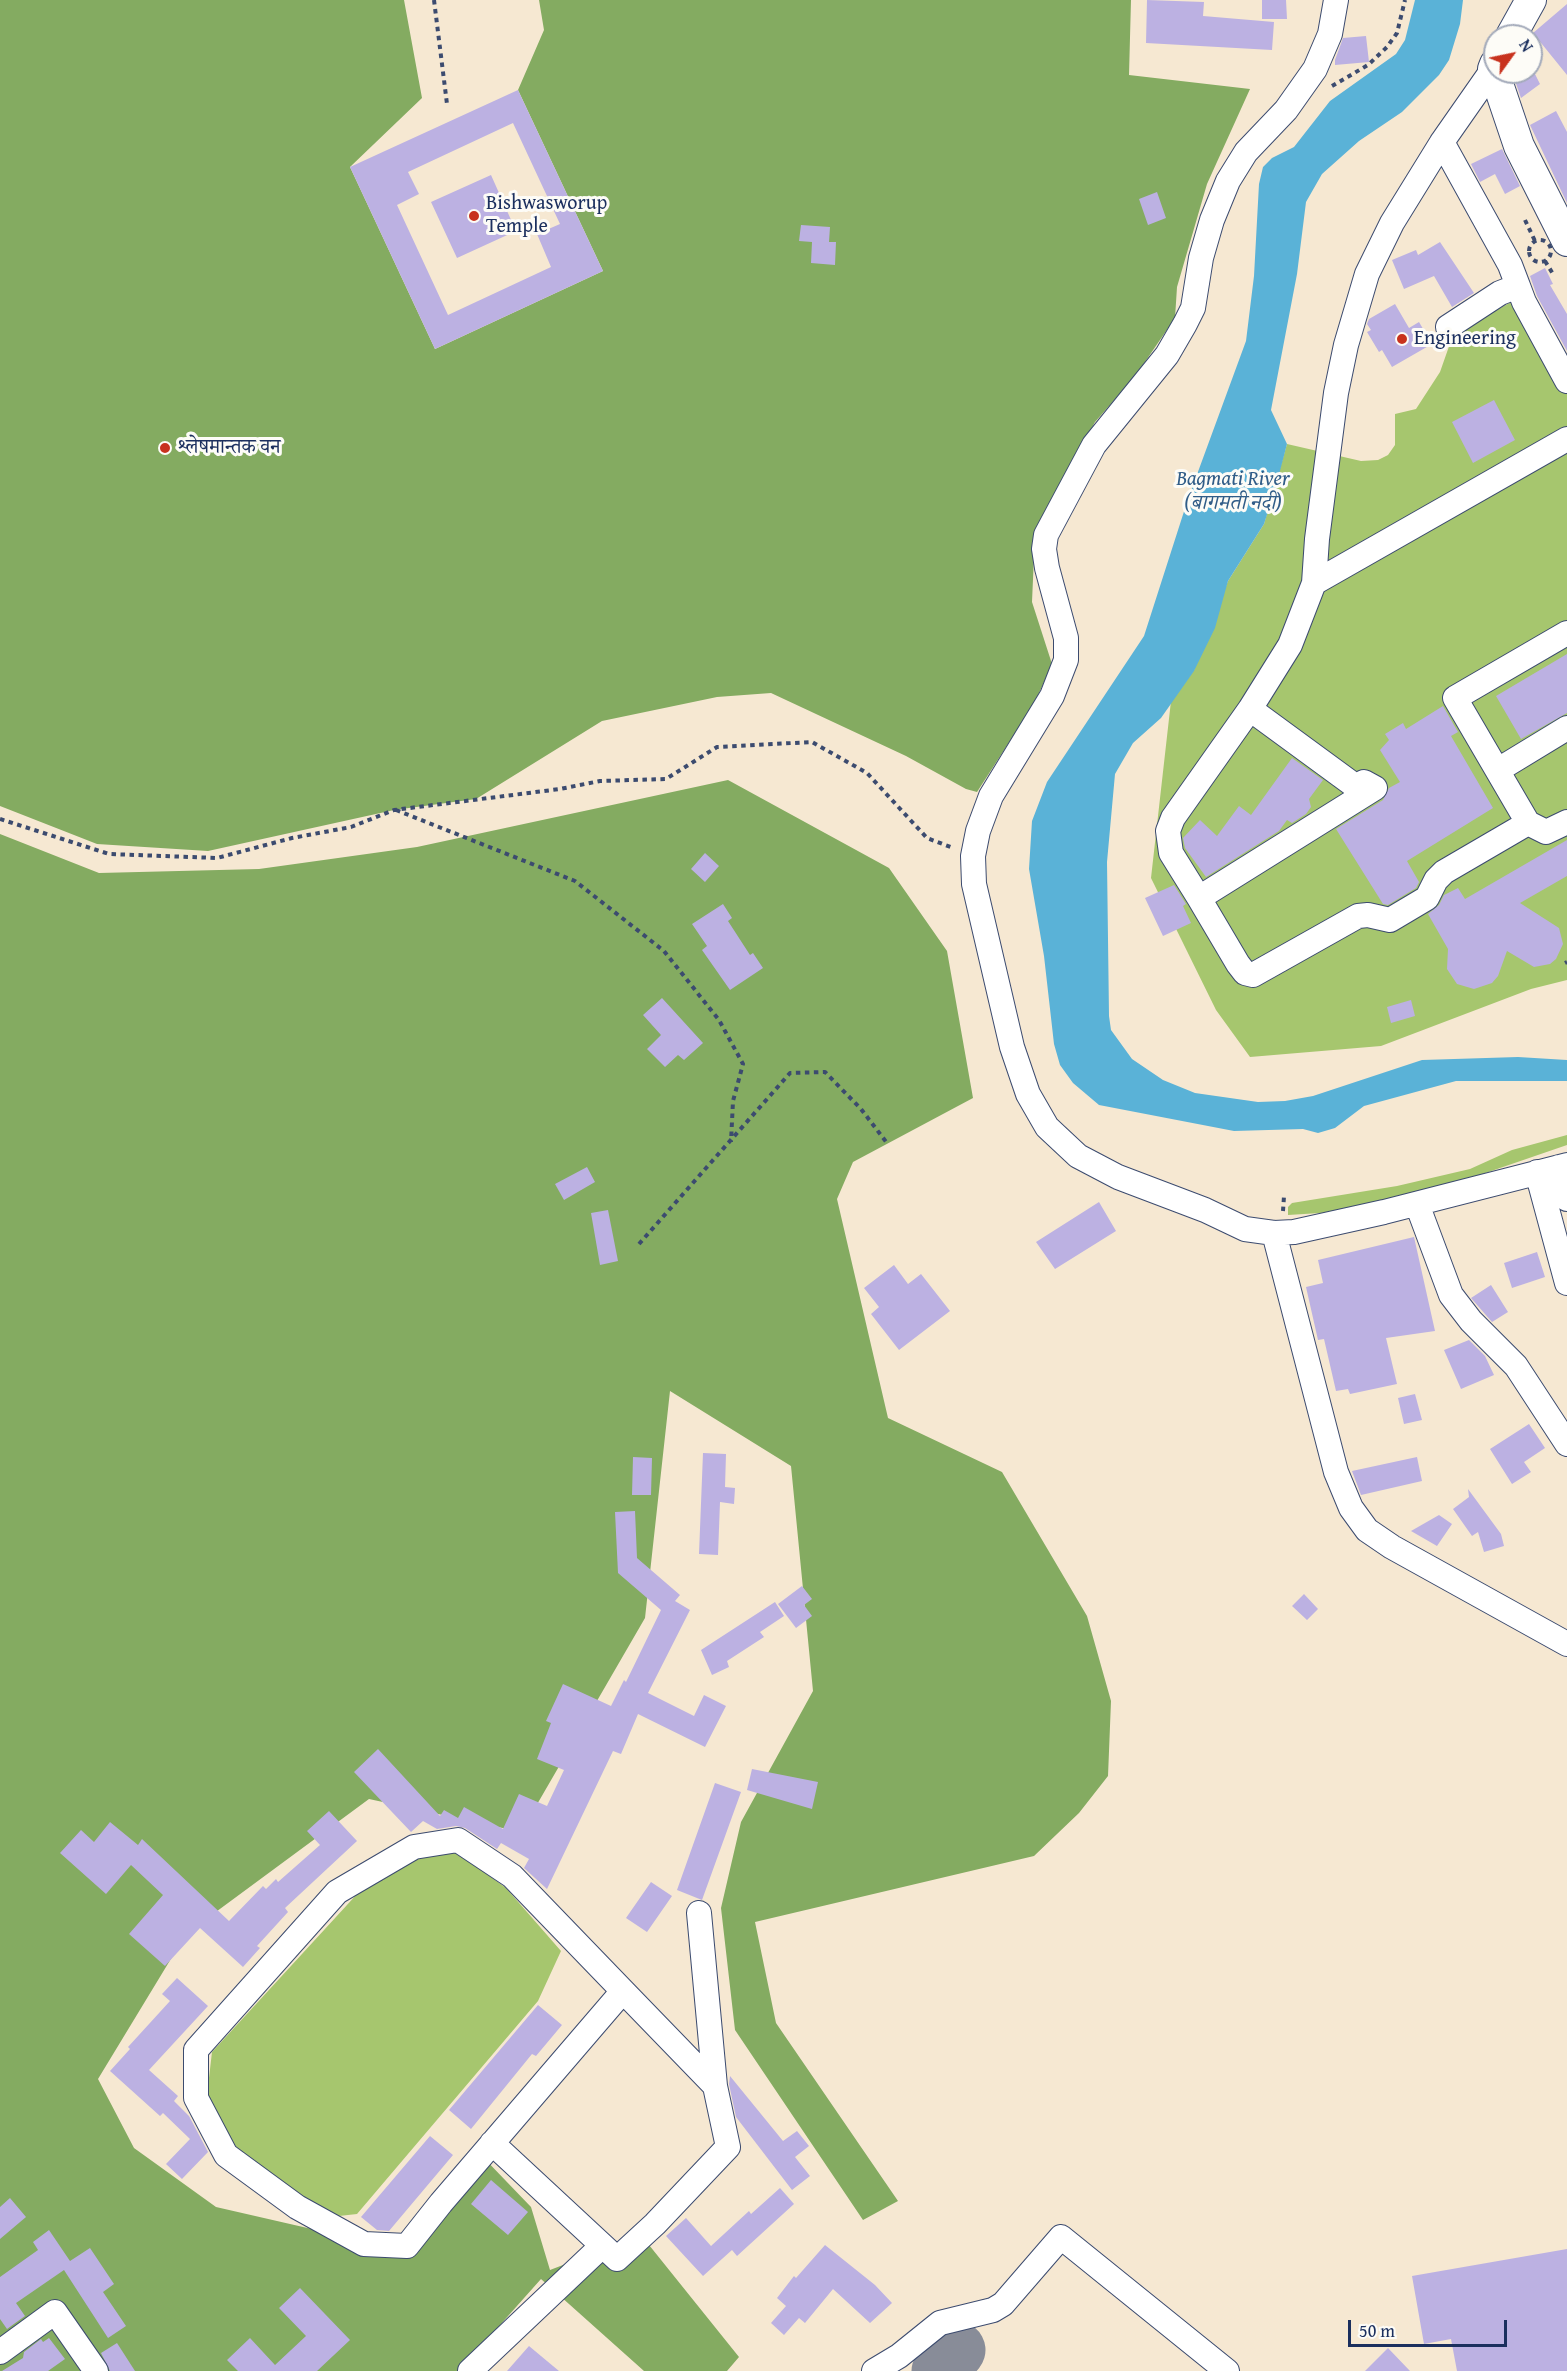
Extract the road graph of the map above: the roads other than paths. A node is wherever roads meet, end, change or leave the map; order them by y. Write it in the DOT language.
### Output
graph roads {
  1 [pos="1336,0"];
  2 [pos="1530,0"];
  3 [pos="1517,24"];
  4 [pos="1483,82"];
  5 [pos="1500,84"];
  6 [pos="1442,142"];
  7 [pos="1557,233"];
  8 [pos="1518,286"];
  9 [pos="1448,327"];
  10 [pos="1567,381"];
  11 [pos="1567,439"];
  12 [pos="1314,583"];
  13 [pos="1567,633"];
  14 [pos="1250,709"];
  15 [pos="1567,728"];
  16 [pos="1498,770"];
  17 [pos="1567,822"];
  18 [pos="1527,823"];
  19 [pos="1199,898"];
  20 [pos="1554,1168"];
  21 [pos="1567,1199"];
  22 [pos="1417,1204"];
  23 [pos="1274,1233"];
  24 [pos="1567,1283"];
  25 [pos="1567,1444"];
  26 [pos="1567,1644"];
  27 [pos="699,1912"];
  28 [pos="623,1991"];
  29 [pos="715,2086"];
  30 [pos="492,2143"];
  31 [pos="602,2246"];
  32 [pos="0,2352"];
  33 [pos="96,2371"];
  34 [pos="470,2371"];
  35 [pos="874,2371"];
  36 [pos="1227,2371"];
  1 -- 23 [label="street"];
  2 -- 3 [label="main road"];
  4 -- 6 [label="street"];
  5 -- 7 [label="main road"];
  6 -- 8 [label="street"];
  6 -- 12 [label="street"];
  8 -- 9 [label="street"];
  8 -- 10 [label="street"];
  11 -- 12 [label="street"];
  12 -- 14 [label="street"];
  13 -- 16 [label="street"];
  14 -- 19 [label="street"];
  14 -- 19 [label="street"];
  15 -- 16 [label="street"];
  16 -- 18 [label="street"];
  17 -- 18 [label="street"];
  18 -- 19 [label="street"];
  20 -- 21 [label="street"];
  20 -- 22 [label="street"];
  20 -- 24 [label="street"];
  22 -- 23 [label="street"];
  22 -- 25 [label="street"];
  23 -- 26 [label="street"];
  27 -- 29 [label="street"];
  28 -- 29 [label="street"];
  28 -- 30 [label="street"];
  28 -- 30 [label="street"];
  29 -- 31 [label="street"];
  30 -- 31 [label="street"];
  31 -- 34 [label="street"];
  32 -- 33 [label="street"];
  35 -- 36 [label="street"];
}
